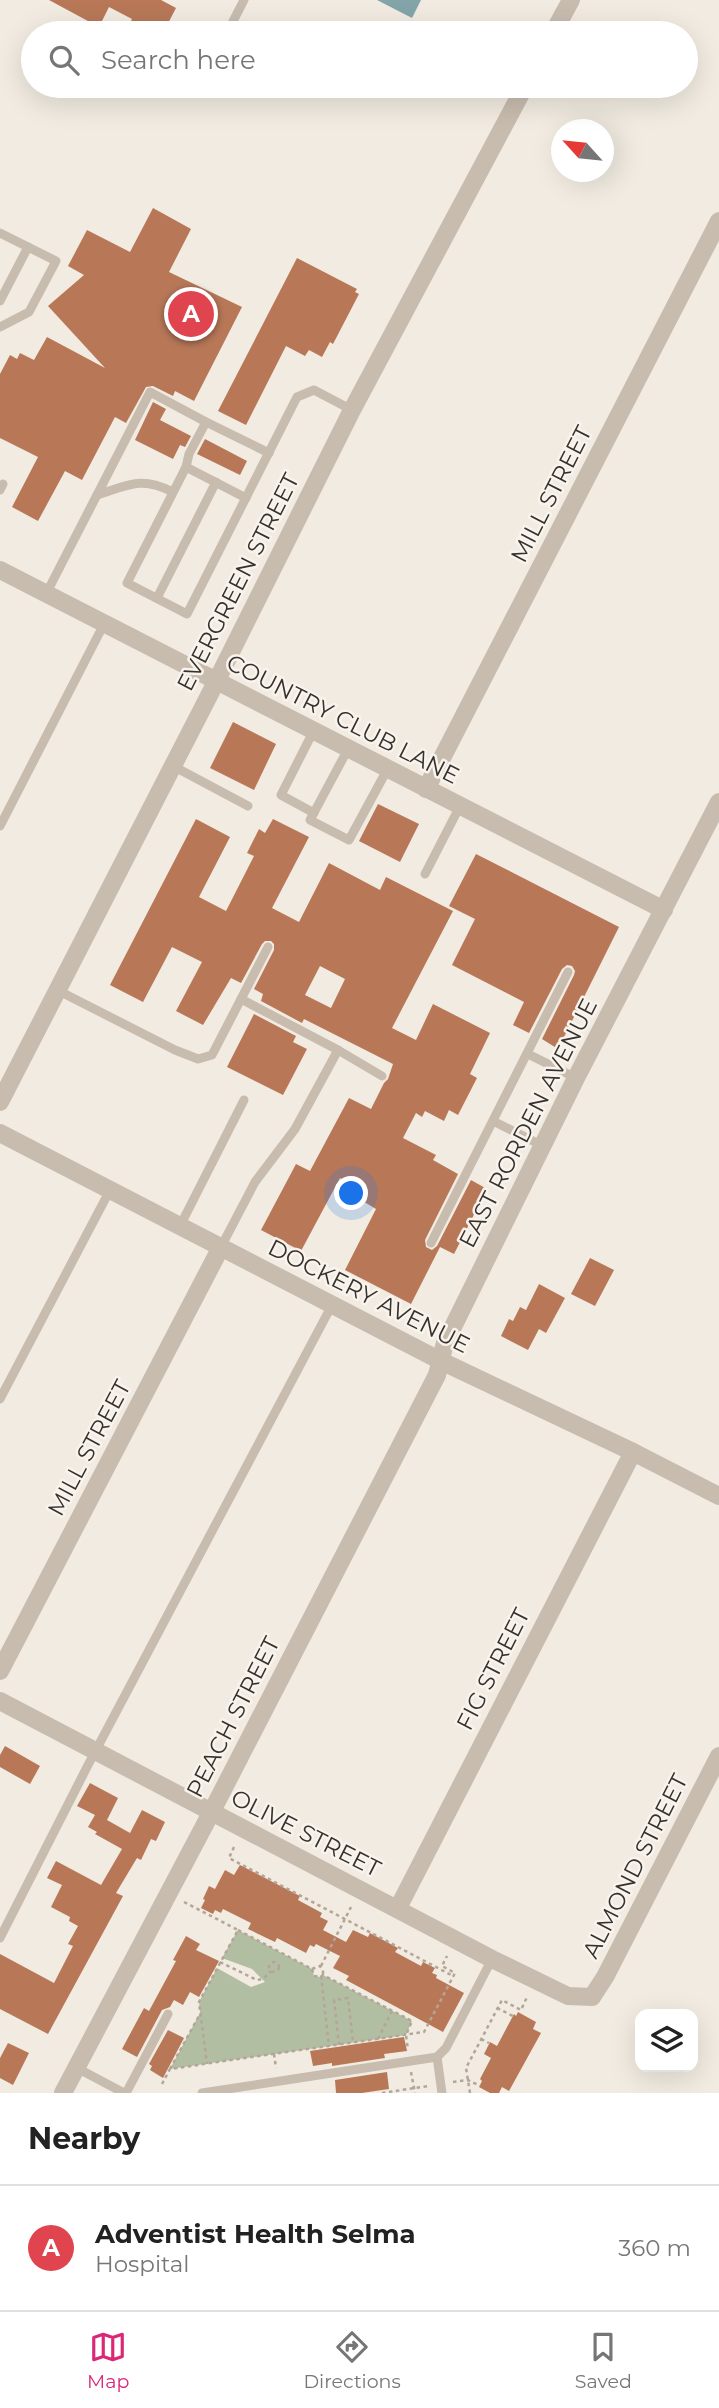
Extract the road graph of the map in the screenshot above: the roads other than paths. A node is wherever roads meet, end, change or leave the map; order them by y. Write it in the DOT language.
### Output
graph roads {
  1 [pos="244,0"];
  2 [pos="571,0"];
  3 [pos="233,21"];
  4 [pos="560,21"];
  5 [pos="519,98"];
  6 [pos="719,220"];
  7 [pos="0,233"];
  8 [pos="28,247"];
  9 [pos="0,300"];
  10 [pos="0,327"];
  11 [pos="352,410"];
  12 [pos="206,422"];
  13 [pos="268,453"];
  14 [pos="186,467"];
  15 [pos="216,482"];
  16 [pos="173,492"];
  17 [pos="97,495"];
  18 [pos="246,498"];
  19 [pos="0,570"];
  20 [pos="46,594"];
  21 [pos="157,598"];
  22 [pos="104,624"];
  23 [pos="216,682"];
  24 [pos="313,732"];
  25 [pos="348,749"];
  26 [pos="173,766"];
  27 [pos="387,770"];
  28 [pos="426,789"];
  29 [pos="719,802"];
  30 [pos="248,806"];
  31 [pos="460,806"];
  32 [pos="314,813"];
  33 [pos="0,826"];
  34 [pos="425,874"];
  35 [pos="664,909"];
  36 [pos="268,947"];
  37 [pos="568,972"];
  38 [pos="57,990"];
  39 [pos="241,999"];
  40 [pos="338,1050"];
  41 [pos="528,1054"];
  42 [pos="382,1076"];
  43 [pos="576,1078"];
  44 [pos="244,1100"];
  45 [pos="0,1102"];
  46 [pos="492,1121"];
  47 [pos="0,1133"];
  48 [pos="543,1146"];
  49 [pos="110,1191"];
  50 [pos="180,1226"];
  51 [pos="430,1243"];
  52 [pos="221,1247"];
  53 [pos="332,1305"];
  54 [pos="441,1361"];
  55 [pos="0,1399"];
  56 [pos="633,1452"];
  57 [pos="719,1496"];
  58 [pos="0,1671"];
  59 [pos="0,1701"];
  60 [pos="95,1752"];
  61 [pos="719,1756"];
  62 [pos="212,1811"];
  63 [pos="398,1908"];
  64 [pos="0,1938"];
  65 [pos="492,1959"];
  66 [pos="592,1997"];
  67 [pos="168,2014"];
  68 [pos="437,2057"];
  69 [pos="77,2068"];
  70 [pos="253,2089"];
  71 [pos="64,2093"];
  72 [pos="125,2093"];
  73 [pos="202,2093"];
  74 [pos="442,2093"];
  1 -- 3 [label="lane"];
  2 -- 4 [label="street"];
  5 -- 11 [label="street, EVERGREEN STREET"];
  6 -- 28 [label="street, MILL STREET"];
  7 -- 8 [label="lane"];
  8 -- 9 [label="lane"];
  8 -- 10 [label="lane"];
  11 -- 13 [label="lane"];
  11 -- 23 [label="street, EVERGREEN STREET"];
  12 -- 13 [label="lane"];
  12 -- 14 [label="lane"];
  12 -- 17 [label="lane"];
  13 -- 18 [label="lane"];
  14 -- 15 [label="lane"];
  14 -- 16 [label="lane"];
  15 -- 18 [label="lane"];
  15 -- 21 [label="lane"];
  16 -- 17 [label="lane"];
  16 -- 21 [label="lane"];
  17 -- 20 [label="lane"];
  18 -- 21 [label="lane"];
  19 -- 20 [label="street, COUNTRY CLUB LANE"];
  20 -- 22 [label="street, COUNTRY CLUB LANE"];
  22 -- 23 [label="street, COUNTRY CLUB LANE"];
  22 -- 33 [label="lane"];
  23 -- 24 [label="street, COUNTRY CLUB LANE"];
  23 -- 26 [label="street, EVERGREEN STREET"];
  24 -- 25 [label="street, COUNTRY CLUB LANE"];
  24 -- 32 [label="lane"];
  25 -- 27 [label="street, COUNTRY CLUB LANE"];
  25 -- 32 [label="lane"];
  26 -- 30 [label="lane"];
  26 -- 38 [label="street, EVERGREEN STREET"];
  27 -- 28 [label="street, COUNTRY CLUB LANE"];
  27 -- 32 [label="lane"];
  28 -- 31 [label="street, COUNTRY CLUB LANE"];
  29 -- 35 [label="street, EAST RORDEN AVENUE"];
  31 -- 34 [label="lane"];
  31 -- 35 [label="street, COUNTRY CLUB LANE"];
  35 -- 43 [label="street, EAST RORDEN AVENUE"];
  36 -- 39 [label="lane"];
  37 -- 41 [label="lane"];
  38 -- 39 [label="lane"];
  38 -- 45 [label="street, EVERGREEN STREET"];
  39 -- 40 [label="lane"];
  40 -- 42 [label="lane"];
  40 -- 52 [label="lane"];
  41 -- 43 [label="lane"];
  41 -- 46 [label="lane"];
  43 -- 48 [label="street, EAST RORDEN AVENUE"];
  44 -- 50 [label="lane"];
  46 -- 48 [label="lane"];
  46 -- 51 [label="lane"];
  47 -- 49 [label="street, DOCKERY AVENUE"];
  48 -- 54 [label="street, EAST RORDEN AVENUE"];
  49 -- 50 [label="street, DOCKERY AVENUE"];
  49 -- 55 [label="lane"];
  50 -- 52 [label="street, DOCKERY AVENUE"];
  52 -- 53 [label="street, DOCKERY AVENUE"];
  52 -- 58 [label="street, MILL STREET"];
  53 -- 54 [label="street, DOCKERY AVENUE"];
  53 -- 60 [label="lane"];
  54 -- 56 [label="street, DOCKERY AVENUE"];
  54 -- 62 [label="street, PEACH STREET"];
  56 -- 57 [label="street, DOCKERY AVENUE"];
  56 -- 63 [label="street, FIG STREET"];
  59 -- 60 [label="street, OLIVE STREET"];
  60 -- 62 [label="street, OLIVE STREET"];
  60 -- 64 [label="lane"];
  61 -- 66 [label="street, ALMOND STREET"];
  62 -- 63 [label="street, OLIVE STREET"];
  62 -- 69 [label="street, PEACH STREET"];
  63 -- 65 [label="street, OLIVE STREET"];
  65 -- 66 [label="street, OLIVE STREET"];
  65 -- 68 [label="lane"];
  67 -- 72 [label="lane"];
  68 -- 70 [label="lane"];
  68 -- 74 [label="lane"];
  69 -- 71 [label="street, PEACH STREET"];
  69 -- 72 [label="lane"];
  70 -- 73 [label="lane"];
}
